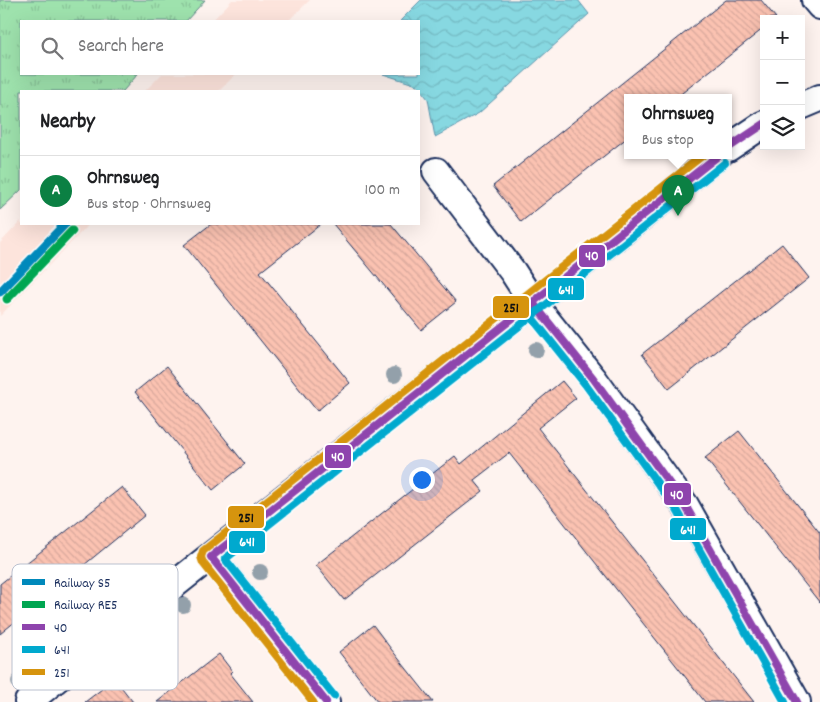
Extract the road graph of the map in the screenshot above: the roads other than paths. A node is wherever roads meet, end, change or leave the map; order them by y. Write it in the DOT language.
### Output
graph roads {
  1 [pos="815,0"];
  2 [pos="820,6"];
  3 [pos="820,98"];
  4 [pos="803,105"];
  5 [pos="760,127"];
  6 [pos="732,145"];
  7 [pos="714,159"];
  8 [pos="436,171"];
  9 [pos="533,304"];
  10 [pos="211,557"];
  11 [pos="178,583"];
  12 [pos="43,690"];
  13 [pos="28,702"];
  14 [pos="326,702"];
  15 [pos="797,702"];
  1 -- 2 [label="street"];
  3 -- 4 [label="street"];
  5 -- 6 [label="street"];
  7 -- 9 [label="street"];
  8 -- 9 [label="street"];
  9 -- 10 [label="street"];
  9 -- 15 [label="street"];
  10 -- 11 [label="street"];
  10 -- 14 [label="street"];
  12 -- 13 [label="street"];
}
